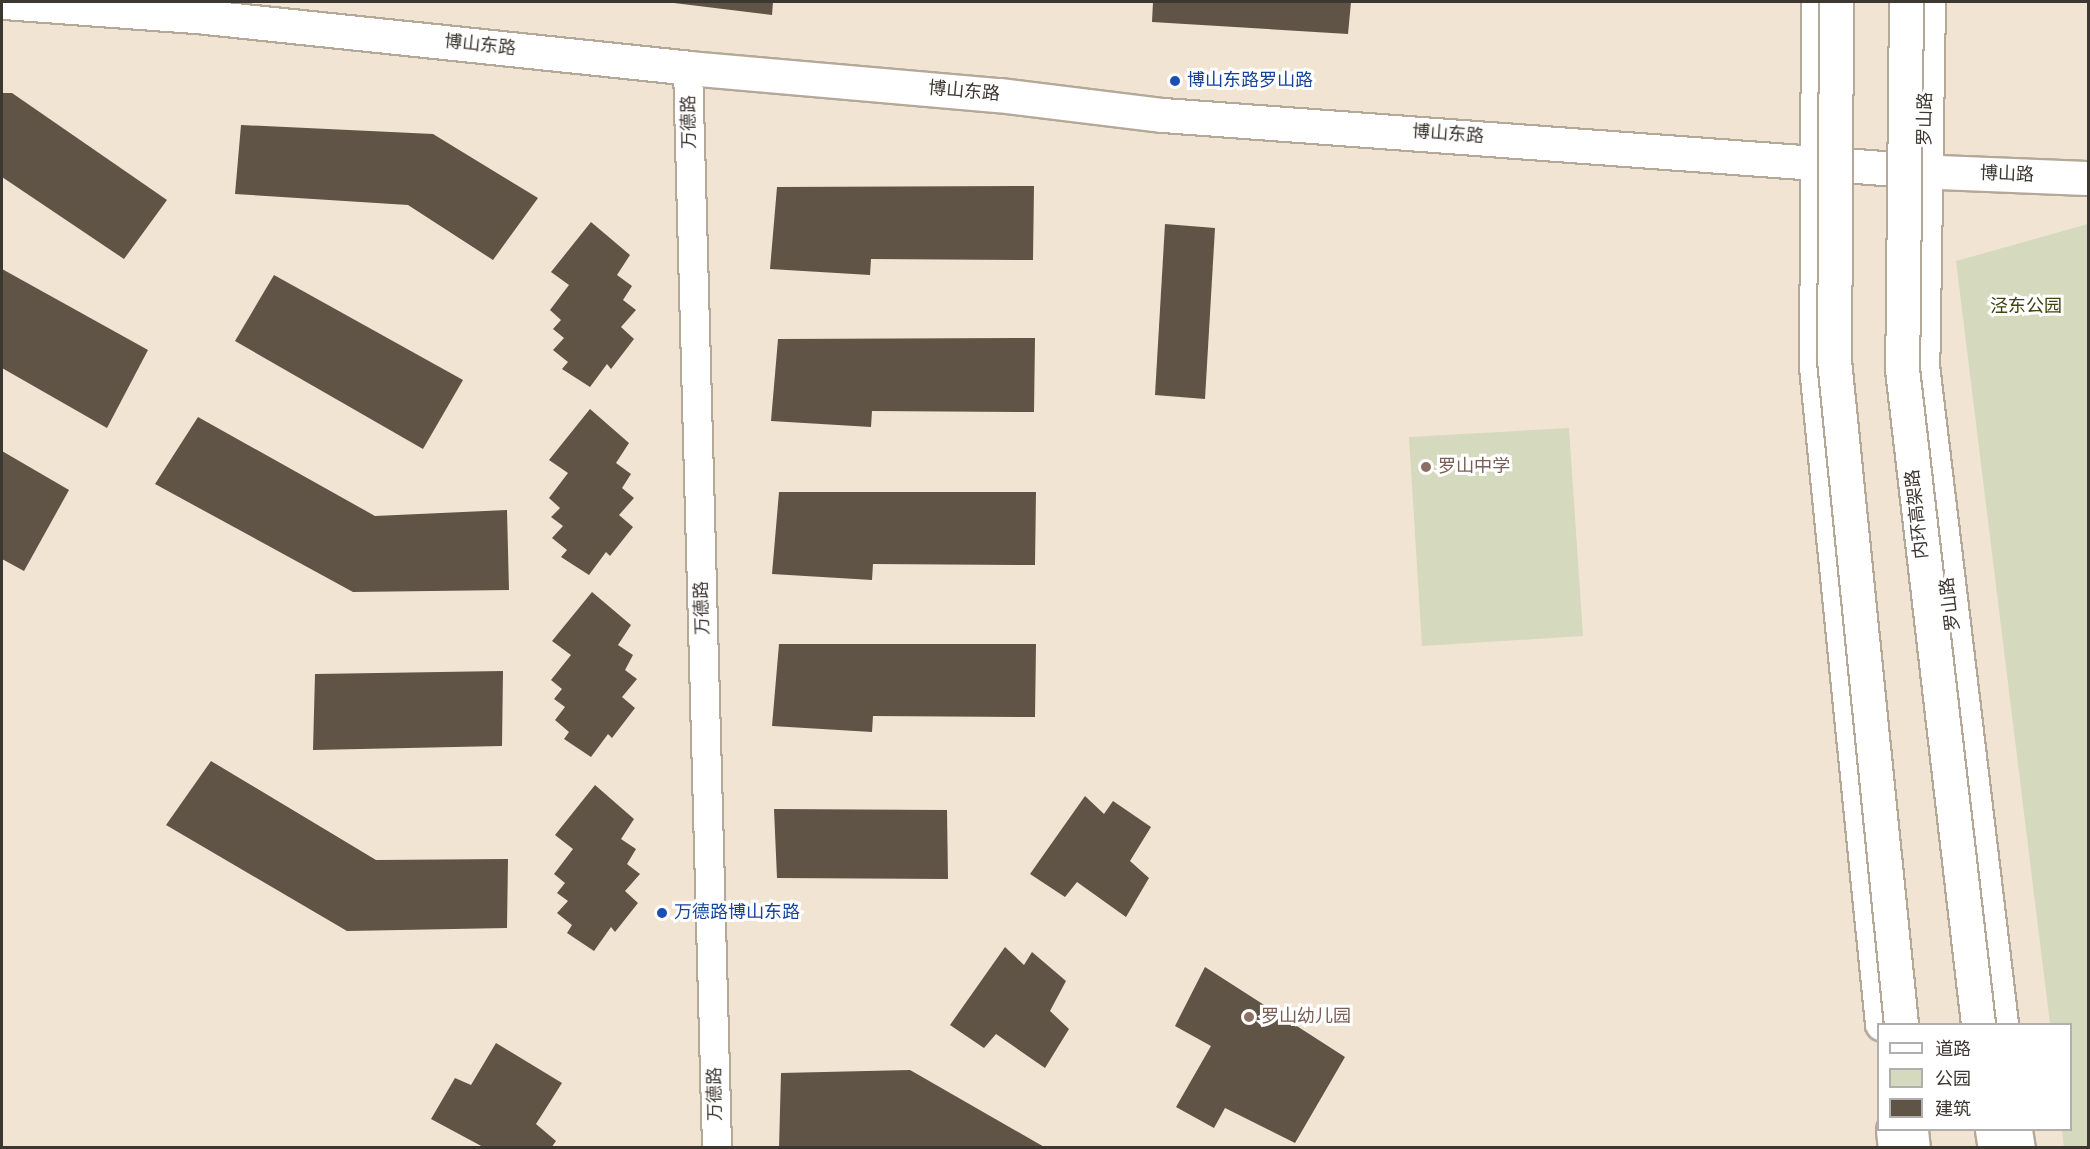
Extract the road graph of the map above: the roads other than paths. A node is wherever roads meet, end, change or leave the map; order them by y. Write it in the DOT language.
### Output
graph roads {
  1 [pos="4,2"];
  2 [pos="1818,2"];
  3 [pos="1836,2"];
  4 [pos="1906,2"];
  5 [pos="1928,2"];
  6 [pos="688,68"];
  7 [pos="1817,160"];
  8 [pos="1925,170"];
  9 [pos="2088,178"];
  10 [pos="1882,1023"];
  11 [pos="1901,1023"];
  12 [pos="1978,1023"];
  13 [pos="2001,1023"];
  14 [pos="1893,1131"];
  15 [pos="1911,1131"];
  16 [pos="1992,1131"];
  17 [pos="2014,1131"];
  18 [pos="717,1148"];
  19 [pos="1895,1148"];
  20 [pos="1913,1148"];
  21 [pos="1995,1148"];
  22 [pos="2018,1148"];
  1 -- 6 [label="main road, 博山东路"];
  2 -- 7 [label="main road"];
  3 -- 11 [label="main road, bridge"];
  4 -- 12 [label="main road, 内环高架路, bridge"];
  5 -- 8 [label="main road, 罗山路"];
  6 -- 7 [label="main road, 博山东路"];
  6 -- 18 [label="street, 万德路"];
  7 -- 8 [label="main road, 博山东路"];
  7 -- 10 [label="main road"];
  8 -- 9 [label="main road, 博山路"];
  8 -- 13 [label="main road, 罗山路"];
  14 -- 19 [label="main road"];
  15 -- 20 [label="main road"];
  16 -- 21 [label="main road"];
  17 -- 22 [label="main road"];
}
